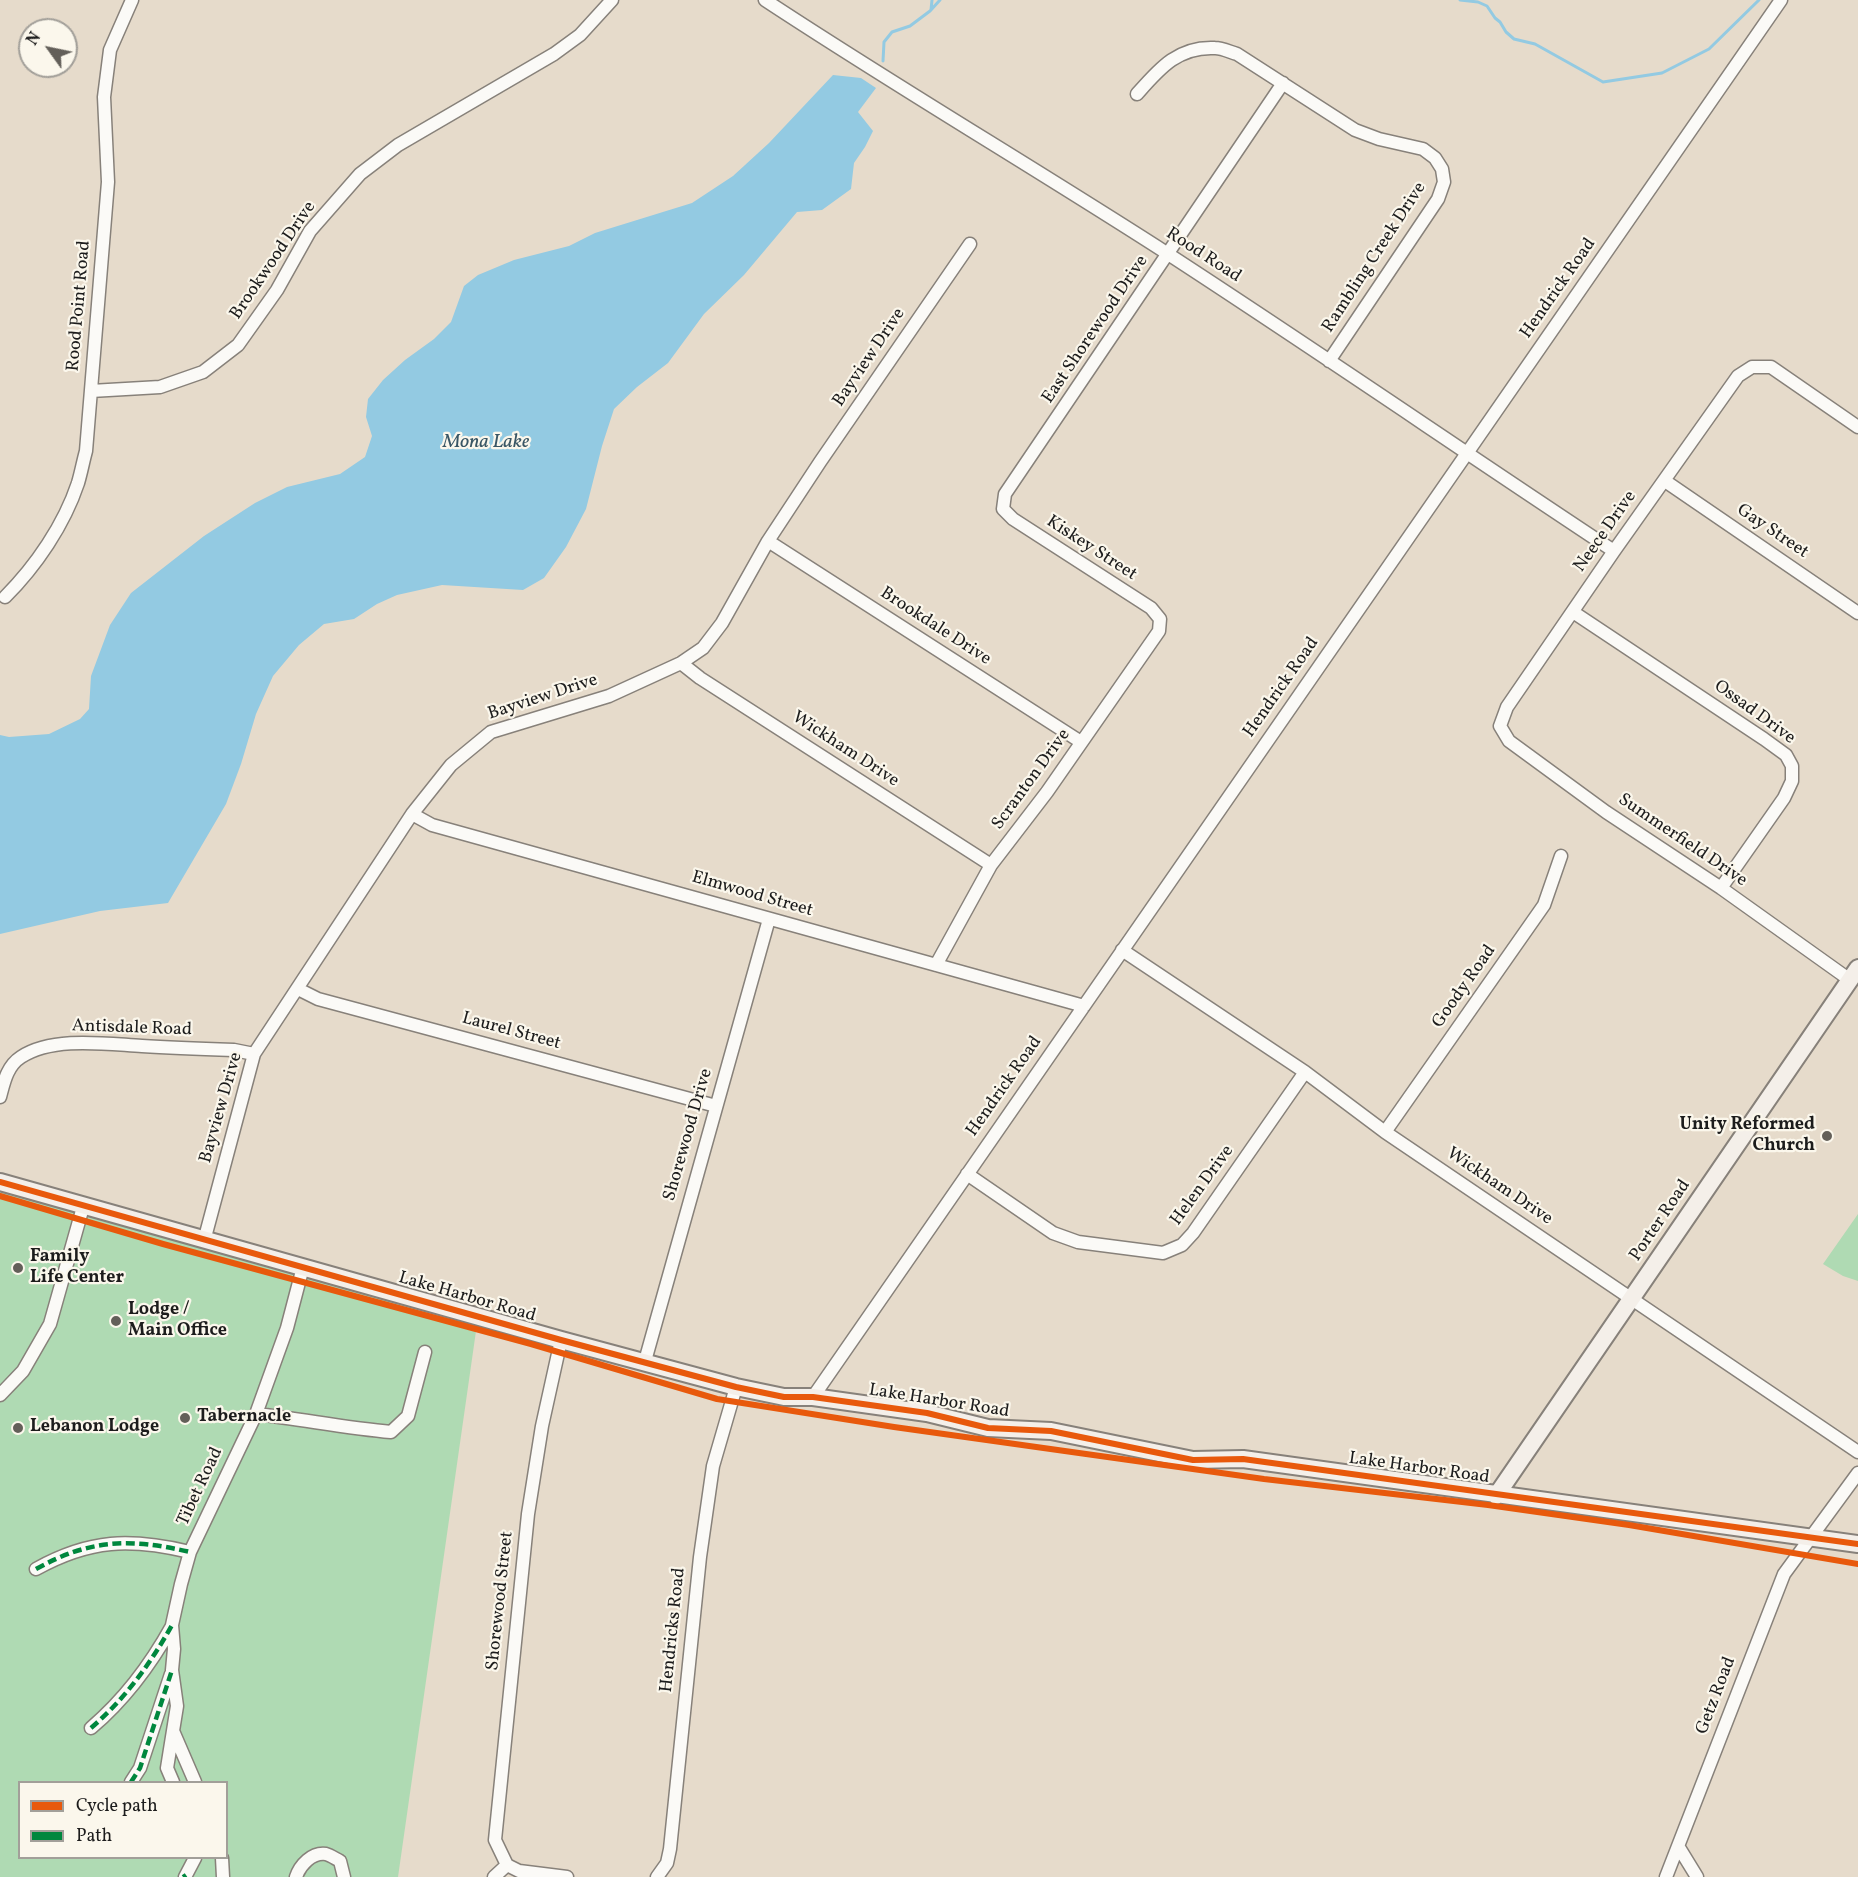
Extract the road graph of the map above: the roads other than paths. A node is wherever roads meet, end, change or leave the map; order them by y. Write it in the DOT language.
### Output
graph roads {
  1 [pos="132,0"];
  2 [pos="612,0"];
  3 [pos="765,0"];
  4 [pos="1781,0"];
  5 [pos="1283,82"];
  6 [pos="1137,94"];
  7 [pos="970,244"];
  8 [pos="1169,255"];
  9 [pos="1329,361"];
  10 [pos="91,391"];
  11 [pos="1858,427"];
  12 [pos="1467,453"];
  13 [pos="1665,482"];
  14 [pos="1003,509"];
  15 [pos="768,542"];
  16 [pos="1614,551"];
  17 [pos="4,597"];
  18 [pos="1573,612"];
  19 [pos="1858,613"];
  20 [pos="1160,619"];
  21 [pos="681,663"];
  22 [pos="1500,726"];
  23 [pos="1081,742"];
  24 [pos="412,814"];
  25 [pos="1562,856"];
  26 [pos="991,865"];
  27 [pos="1721,888"];
  28 [pos="769,919"];
  29 [pos="1122,950"];
  30 [pos="936,965"];
  31 [pos="1854,974"];
  32 [pos="298,989"];
  33 [pos="1084,1005"];
  34 [pos="254,1054"];
  35 [pos="1305,1072"];
  36 [pos="0,1096"];
  37 [pos="716,1106"];
  38 [pos="1385,1132"];
  39 [pos="967,1174"];
  40 [pos="0,1182"];
  41 [pos="83,1207"];
  42 [pos="204,1241"];
  43 [pos="303,1267"];
  44 [pos="1632,1298"];
  45 [pos="561,1340"];
  46 [pos="425,1352"];
  47 [pos="645,1361"];
  48 [pos="736,1387"];
  49 [pos="0,1395"];
  50 [pos="813,1397"];
  51 [pos="256,1414"];
  52 [pos="1858,1452"];
  53 [pos="1858,1473"];
  54 [pos="1496,1496"];
  55 [pos="1813,1537"];
  56 [pos="1858,1545"];
  57 [pos="190,1552"];
  58 [pos="36,1569"];
  59 [pos="172,1624"];
  60 [pos="172,1670"];
  61 [pos="91,1728"];
  62 [pos="172,1730"];
  63 [pos="132,1781"];
  64 [pos="173,1781"];
  65 [pos="195,1781"];
  66 [pos="1678,1846"];
  67 [pos="194,1859"];
  68 [pos="222,1859"];
  69 [pos="507,1865"];
  70 [pos="185,1876"];
  71 [pos="223,1877"];
  72 [pos="296,1877"];
  73 [pos="344,1877"];
  74 [pos="494,1877"];
  75 [pos="567,1877"];
  76 [pos="657,1877"];
  77 [pos="1666,1877"];
  78 [pos="1697,1877"];
  1 -- 10 [label="street, Rood Point Road"];
  2 -- 10 [label="street, Brookwood Drive"];
  3 -- 8 [label="street, Rood Road"];
  4 -- 12 [label="street, Hendrick Road"];
  5 -- 6 [label="street, Rambling Creek Drive"];
  5 -- 8 [label="street, East Shorewood Drive"];
  5 -- 9 [label="street, Rambling Creek Drive"];
  7 -- 15 [label="street, Bayview Drive"];
  8 -- 9 [label="street, Rood Road"];
  8 -- 14 [label="street, East Shorewood Drive"];
  9 -- 12 [label="street, Rood Road"];
  10 -- 17 [label="street, Rood Point Road"];
  11 -- 13 [label="street, Neece Drive"];
  12 -- 16 [label="street, Rood Road"];
  12 -- 29 [label="street, Hendrick Road"];
  13 -- 16 [label="street, Neece Drive"];
  13 -- 19 [label="street, Gay Street"];
  14 -- 20 [label="street, Kiskey Street"];
  15 -- 21 [label="street, Bayview Drive"];
  15 -- 23 [label="street, Brookdale Drive"];
  16 -- 18 [label="street, Neece Drive"];
  18 -- 22 [label="street, Neece Drive"];
  18 -- 27 [label="street, Ossad Drive"];
  20 -- 23 [label="street, Scranton Drive"];
  21 -- 24 [label="street, Bayview Drive"];
  21 -- 26 [label="street, Wickham Drive"];
  22 -- 27 [label="street, Summerfield Drive"];
  23 -- 26 [label="street, Scranton Drive"];
  24 -- 28 [label="street, Elmwood Street"];
  24 -- 32 [label="street, Bayview Drive"];
  25 -- 38 [label="street, Goody Road"];
  26 -- 30 [label="street, Scranton Drive"];
  27 -- 31 [label="street, Summerfield Drive"];
  28 -- 30 [label="street, Elmwood Street"];
  28 -- 37 [label="street, Shorewood Drive"];
  29 -- 33 [label="street, Hendrick Road"];
  29 -- 35 [label="street, Wickham Drive"];
  30 -- 33 [label="street, Elmwood Street"];
  31 -- 44 [label="street, Porter Road"];
  32 -- 34 [label="street, Bayview Drive"];
  32 -- 37 [label="street, Laurel Street"];
  33 -- 39 [label="street, Hendrick Road"];
  34 -- 36 [label="street, Antisdale Road"];
  34 -- 42 [label="street, Bayview Drive"];
  35 -- 38 [label="street, Wickham Drive"];
  35 -- 39 [label="street, Helen Drive"];
  37 -- 47 [label="street, Shorewood Drive"];
  38 -- 44 [label="street, Wickham Drive"];
  39 -- 50 [label="street, Hendrick Road"];
  40 -- 41 [label="street, Lake Harbor Road"];
  41 -- 42 [label="street, Lake Harbor Road"];
  41 -- 49 [label="street"];
  42 -- 43 [label="street, Lake Harbor Road"];
  43 -- 45 [label="street, Lake Harbor Road"];
  43 -- 51 [label="street, Tibet Road"];
  44 -- 52 [label="street, Wickham Drive"];
  44 -- 54 [label="street, Porter Road"];
  45 -- 47 [label="street, Lake Harbor Road"];
  45 -- 69 [label="street, Shorewood Street"];
  46 -- 51 [label="street"];
  47 -- 48 [label="street, Lake Harbor Road"];
  48 -- 50 [label="street, Lake Harbor Road"];
  48 -- 76 [label="street, Hendricks Road"];
  50 -- 54 [label="street, Lake Harbor Road"];
  51 -- 57 [label="street, Tibet Road"];
  53 -- 55 [label="street, Getz Road"];
  54 -- 55 [label="street, Lake Harbor Road"];
  55 -- 56 [label="street, Lake Harbor Road"];
  55 -- 66 [label="street, Getz Road"];
  57 -- 58 [label="street"];
  57 -- 59 [label="street, Tibet Road"];
  59 -- 60 [label="street, Tibet Road"];
  59 -- 61 [label="street"];
  60 -- 62 [label="street, Tibet Road"];
  60 -- 63 [label="street"];
  62 -- 64 [label="street, Tibet Road"];
  62 -- 65 [label="street"];
  66 -- 77 [label="street, Getz Road"];
  66 -- 78 [label="street"];
  67 -- 70 [label="street"];
  68 -- 71 [label="street"];
  69 -- 74 [label="street"];
  69 -- 75 [label="street"];
  72 -- 73 [label="street"];
}
